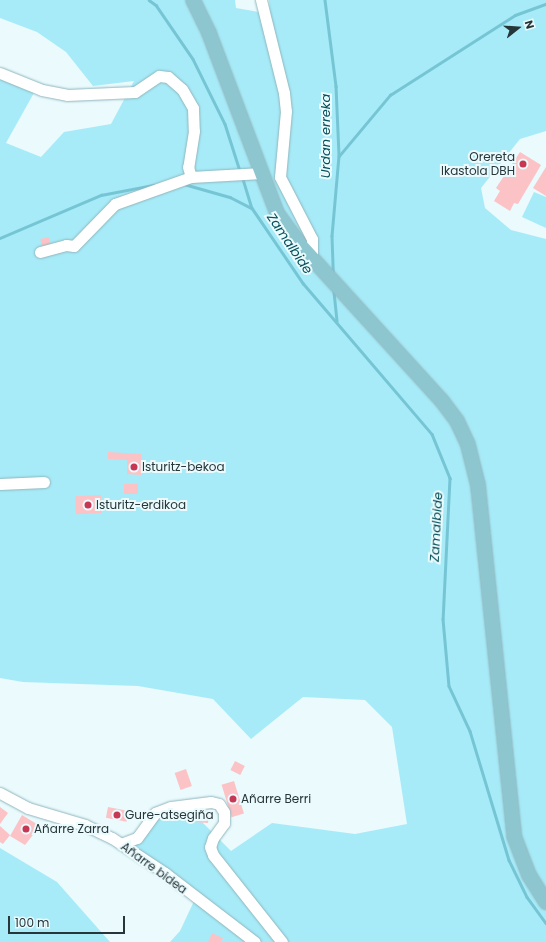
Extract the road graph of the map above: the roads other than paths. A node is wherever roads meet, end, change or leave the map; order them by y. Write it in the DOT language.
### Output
graph roads {
  1 [pos="193,0"];
  2 [pos="261,0"];
  3 [pos="0,73"];
  4 [pos="262,173"];
  5 [pos="191,177"];
  6 [pos="40,252"];
  7 [pos="312,258"];
  8 [pos="44,482"];
  9 [pos="0,484"];
  10 [pos="0,793"];
  11 [pos="121,844"];
  12 [pos="546,902"];
  13 [pos="256,942"];
  14 [pos="282,942"];
  1 -- 4 [label="main road"];
  2 -- 7 [label="street"];
  3 -- 5 [label="street"];
  4 -- 5 [label="street"];
  4 -- 7 [label="main road"];
  5 -- 6 [label="street"];
  7 -- 12 [label="main road"];
  8 -- 9 [label="street"];
  10 -- 11 [label="street, Añarre bidea"];
  11 -- 13 [label="street, Añarre bidea"];
  11 -- 14 [label="street"];
}
